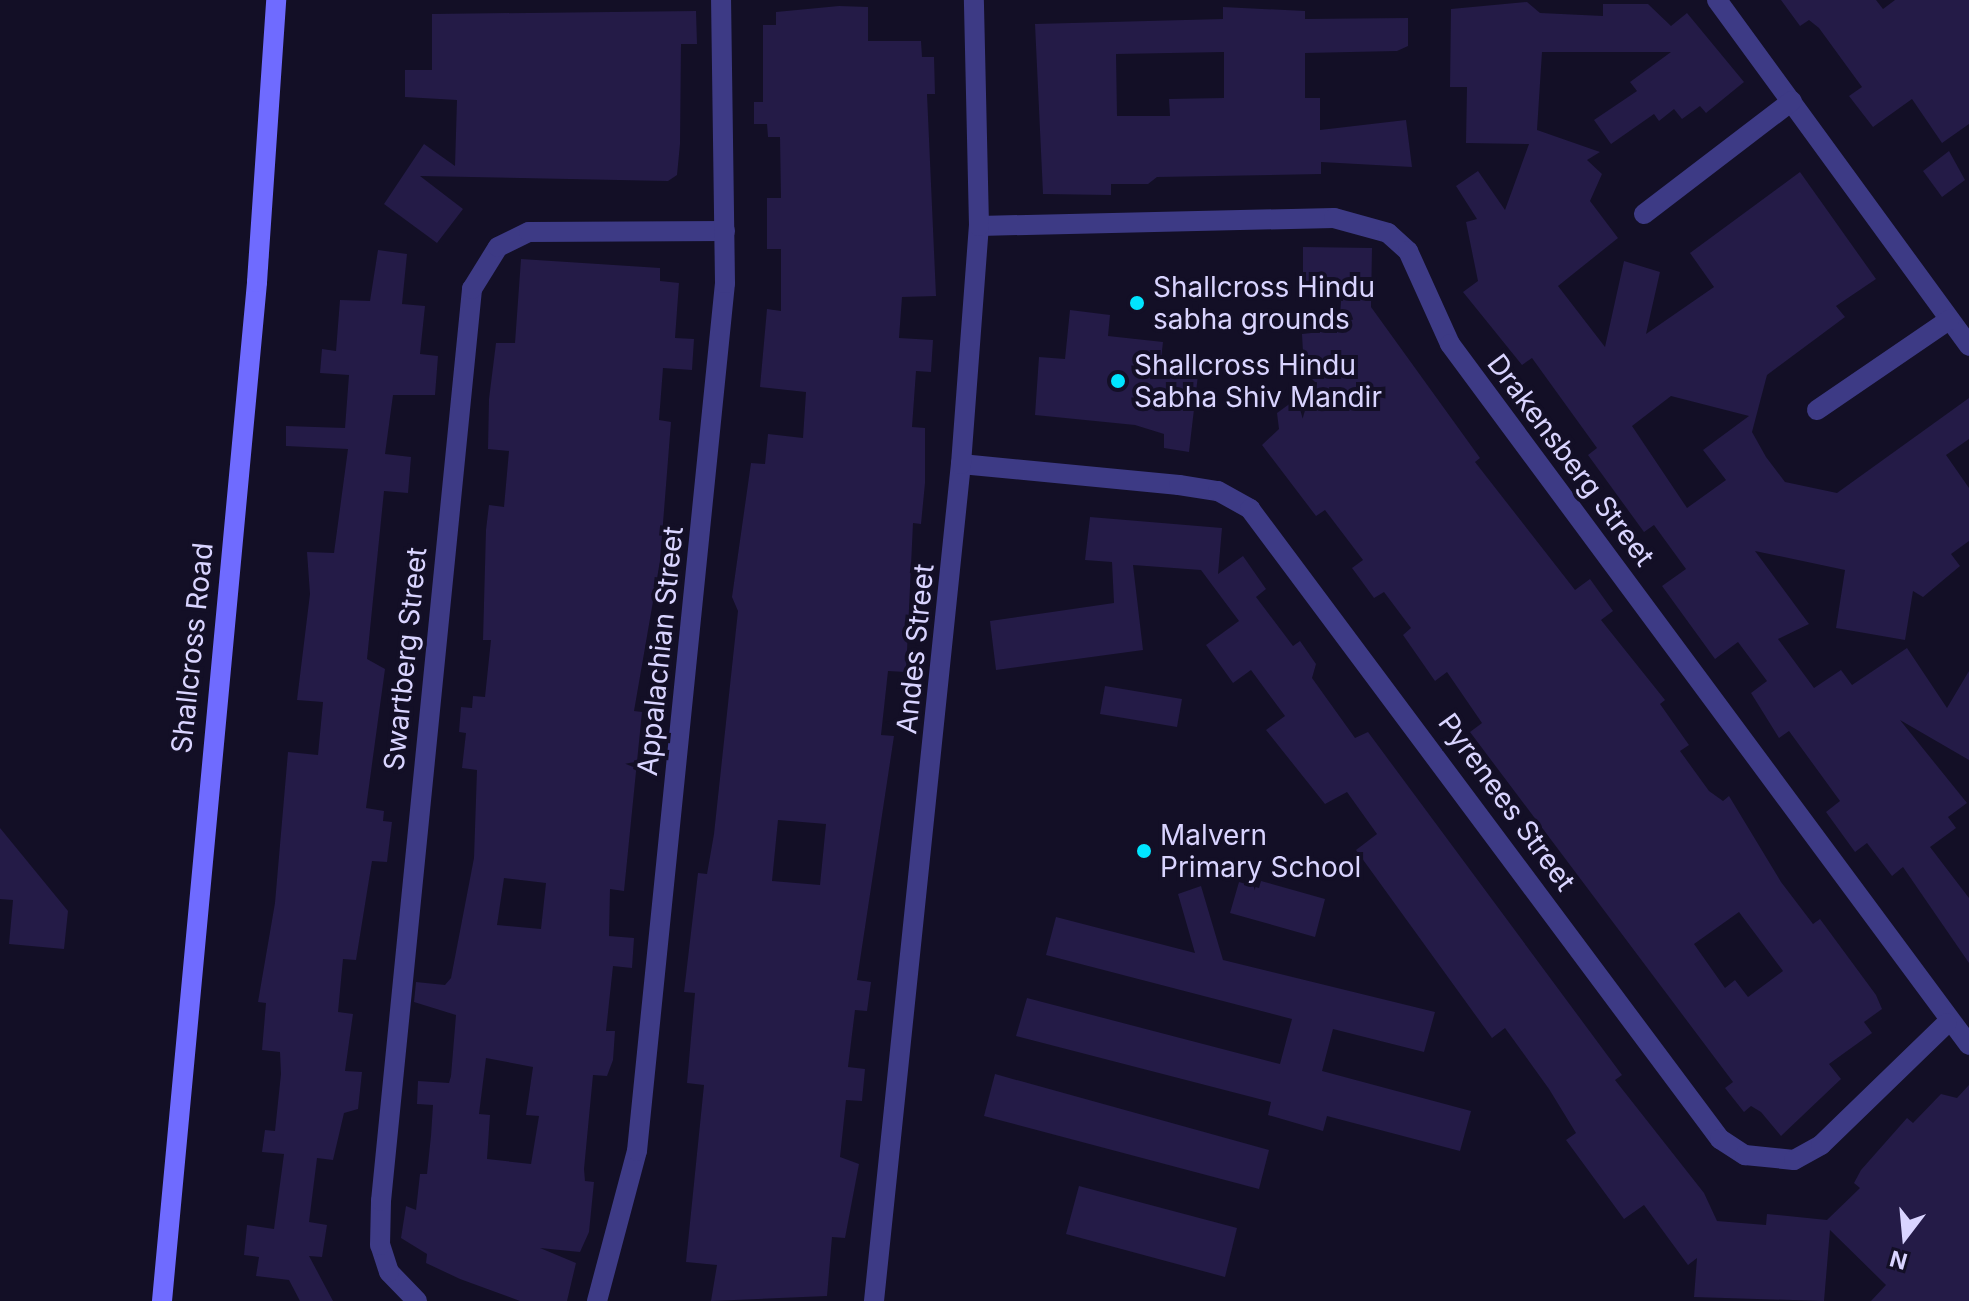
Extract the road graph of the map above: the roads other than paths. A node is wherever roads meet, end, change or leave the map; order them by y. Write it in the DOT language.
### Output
graph roads {
  1 [pos="276,0"];
  2 [pos="721,0"];
  3 [pos="974,0"];
  4 [pos="1717,0"];
  5 [pos="1792,101"];
  6 [pos="1644,214"];
  7 [pos="979,226"];
  8 [pos="725,231"];
  9 [pos="1949,320"];
  10 [pos="1969,346"];
  11 [pos="1817,410"];
  12 [pos="961,464"];
  13 [pos="1947,1023"];
  14 [pos="1969,1045"];
  15 [pos="162,1301"];
  16 [pos="417,1301"];
  17 [pos="597,1301"];
  18 [pos="874,1301"];
  1 -- 15 [label="street, Shallcross Road"];
  2 -- 8 [label="street, Appalachian Street"];
  3 -- 7 [label="street, Andes Street"];
  4 -- 5 [label="street"];
  5 -- 6 [label="street"];
  5 -- 9 [label="street"];
  7 -- 12 [label="street, Andes Street"];
  7 -- 13 [label="street, Drakensberg Street"];
  8 -- 16 [label="street, Swartberg Street"];
  8 -- 17 [label="street, Appalachian Street"];
  9 -- 10 [label="street"];
  9 -- 11 [label="street"];
  12 -- 13 [label="street, Pyrenees Street"];
  12 -- 18 [label="street, Andes Street"];
  13 -- 14 [label="street, Drakensberg Street"];
}
